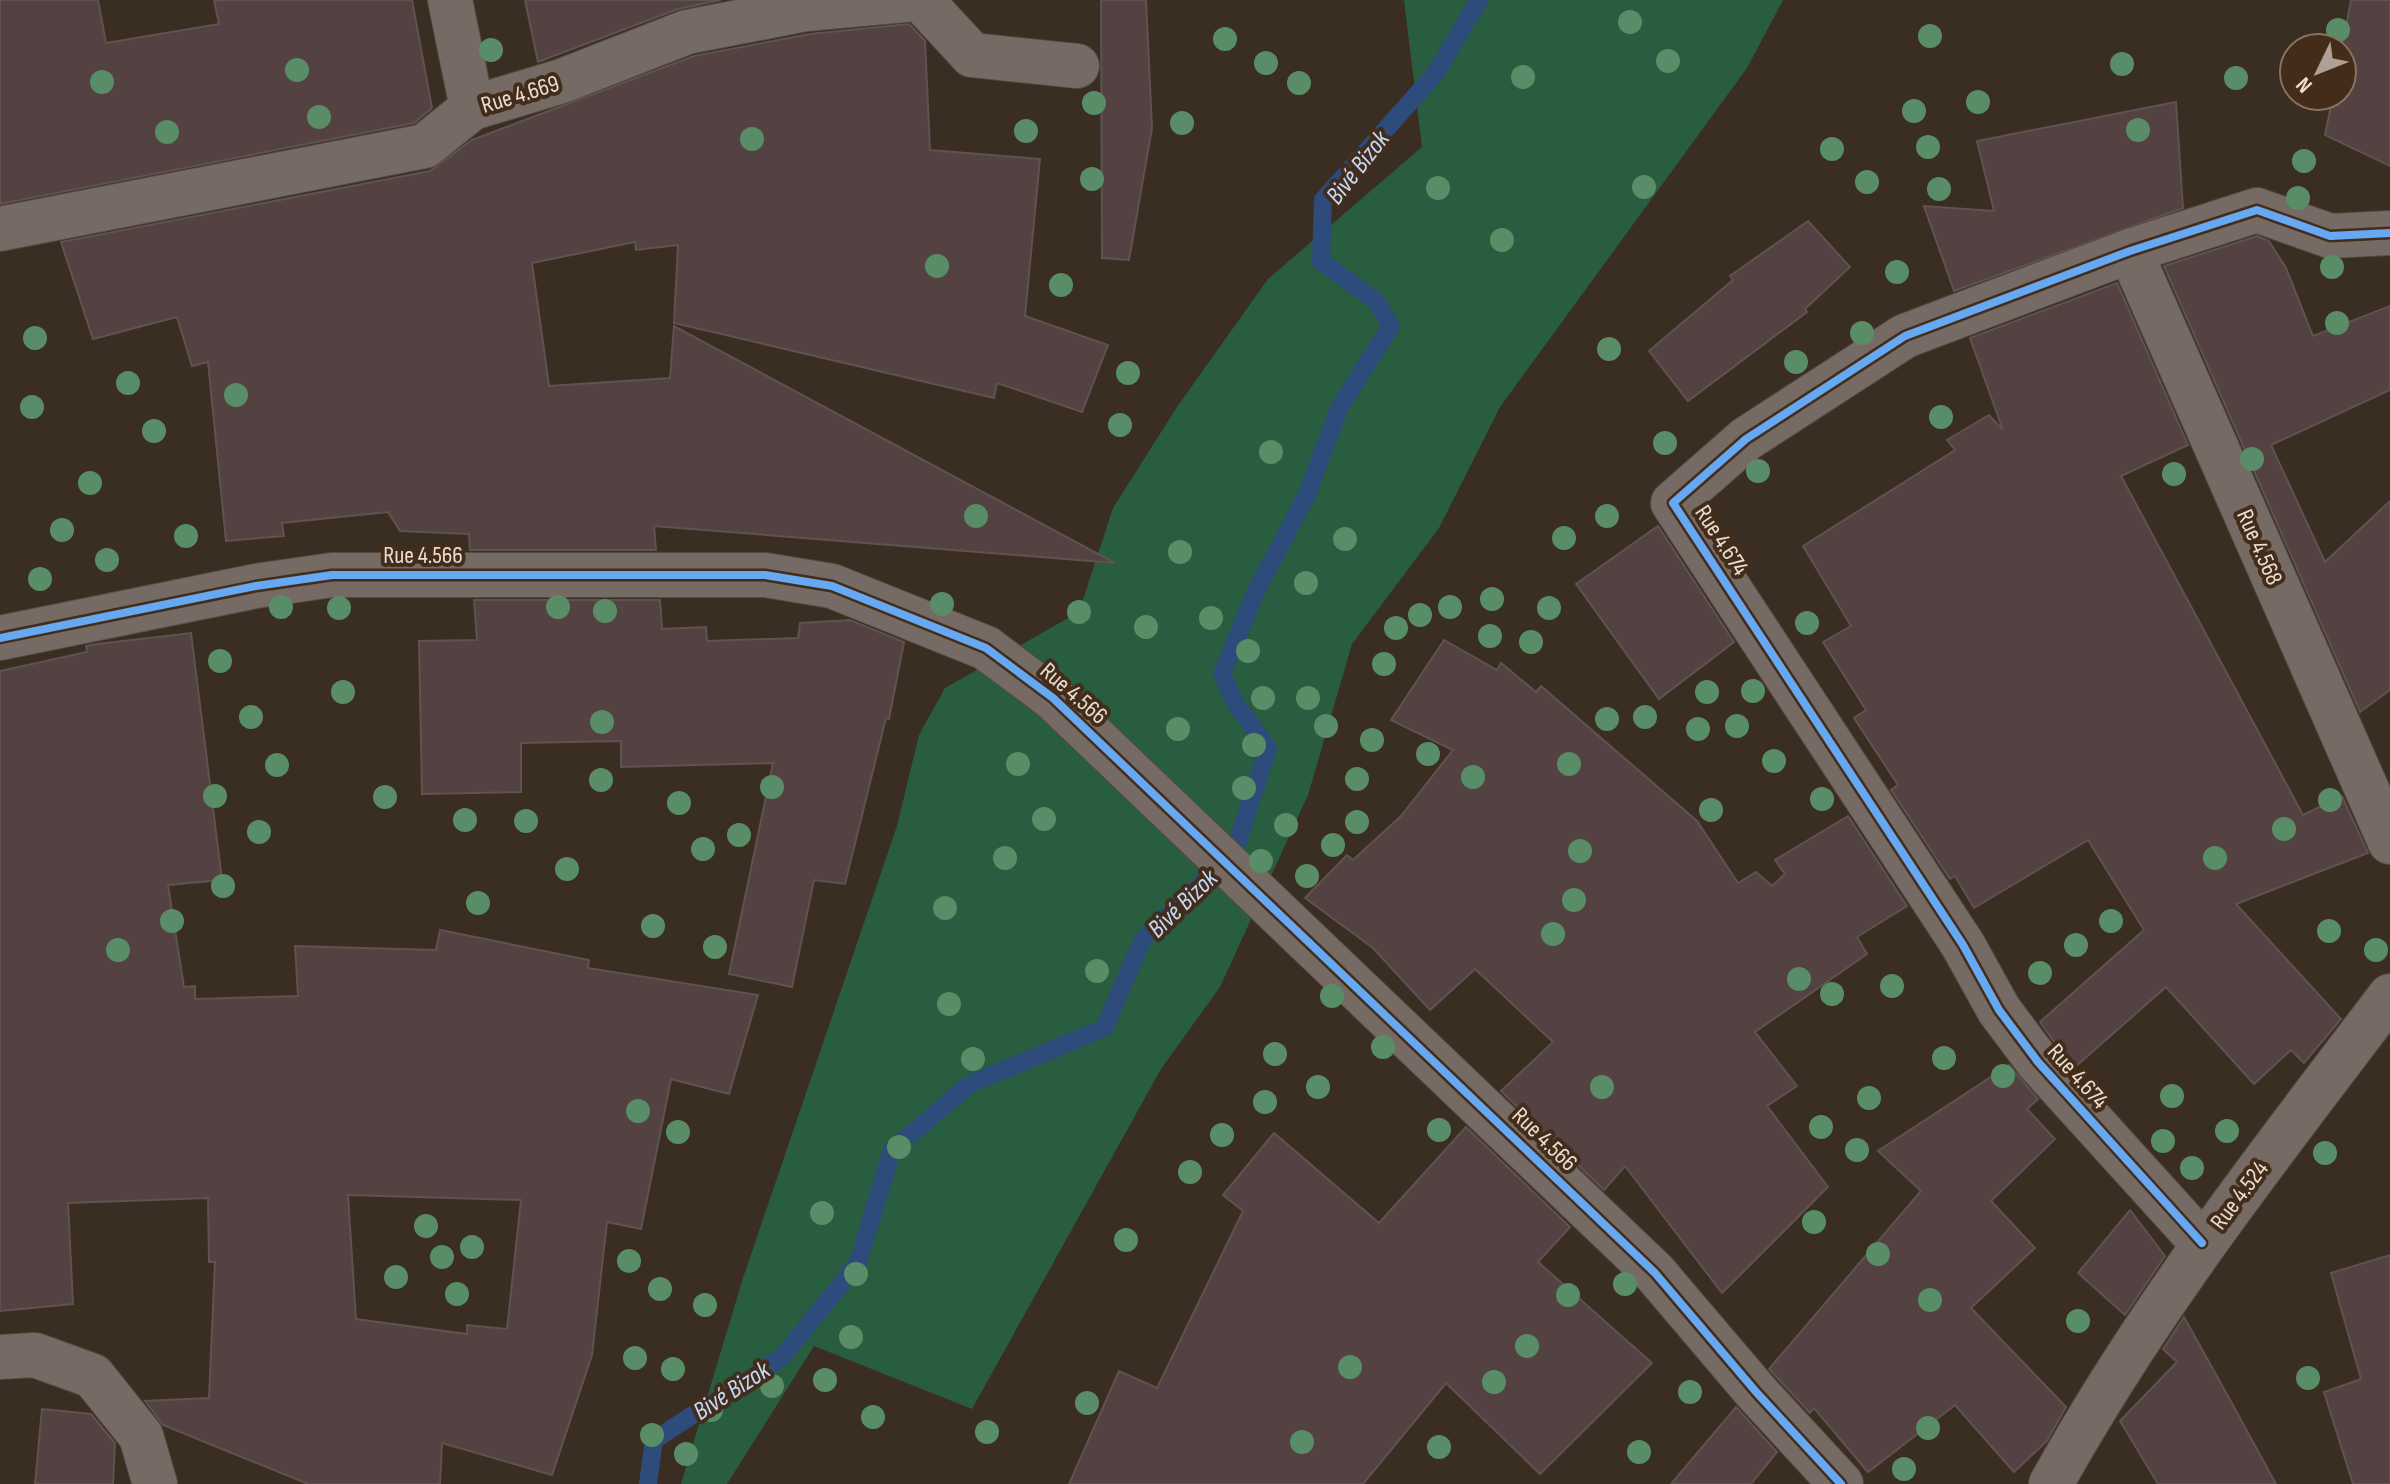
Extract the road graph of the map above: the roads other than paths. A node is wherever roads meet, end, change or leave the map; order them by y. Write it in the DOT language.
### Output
graph roads {
  1 [pos="450,0"];
  2 [pos="905,0"];
  3 [pos="921,0"];
  4 [pos="1077,66"];
  5 [pos="472,108"];
  6 [pos="0,229"];
  7 [pos="2390,233"];
  8 [pos="2130,251"];
  9 [pos="0,638"];
  10 [pos="2390,842"];
  11 [pos="2390,996"];
  12 [pos="2202,1243"];
  13 [pos="0,1357"];
  14 [pos="155,1484"];
  15 [pos="1841,1484"];
  16 [pos="2051,1484"];
  1 -- 5 [label="street"];
  2 -- 5 [label="street, Rue 4.669"];
  3 -- 4 [label="street"];
  5 -- 6 [label="street, Rue 4.669"];
  7 -- 8 [label="street, Rue 4.674"];
  8 -- 10 [label="street, Rue 4.568"];
  8 -- 12 [label="street, Rue 4.674"];
  9 -- 15 [label="street, Rue 4.566"];
  11 -- 12 [label="street, Rue 4.524"];
  12 -- 16 [label="street, Rue 4.524"];
  13 -- 14 [label="street"];
}
